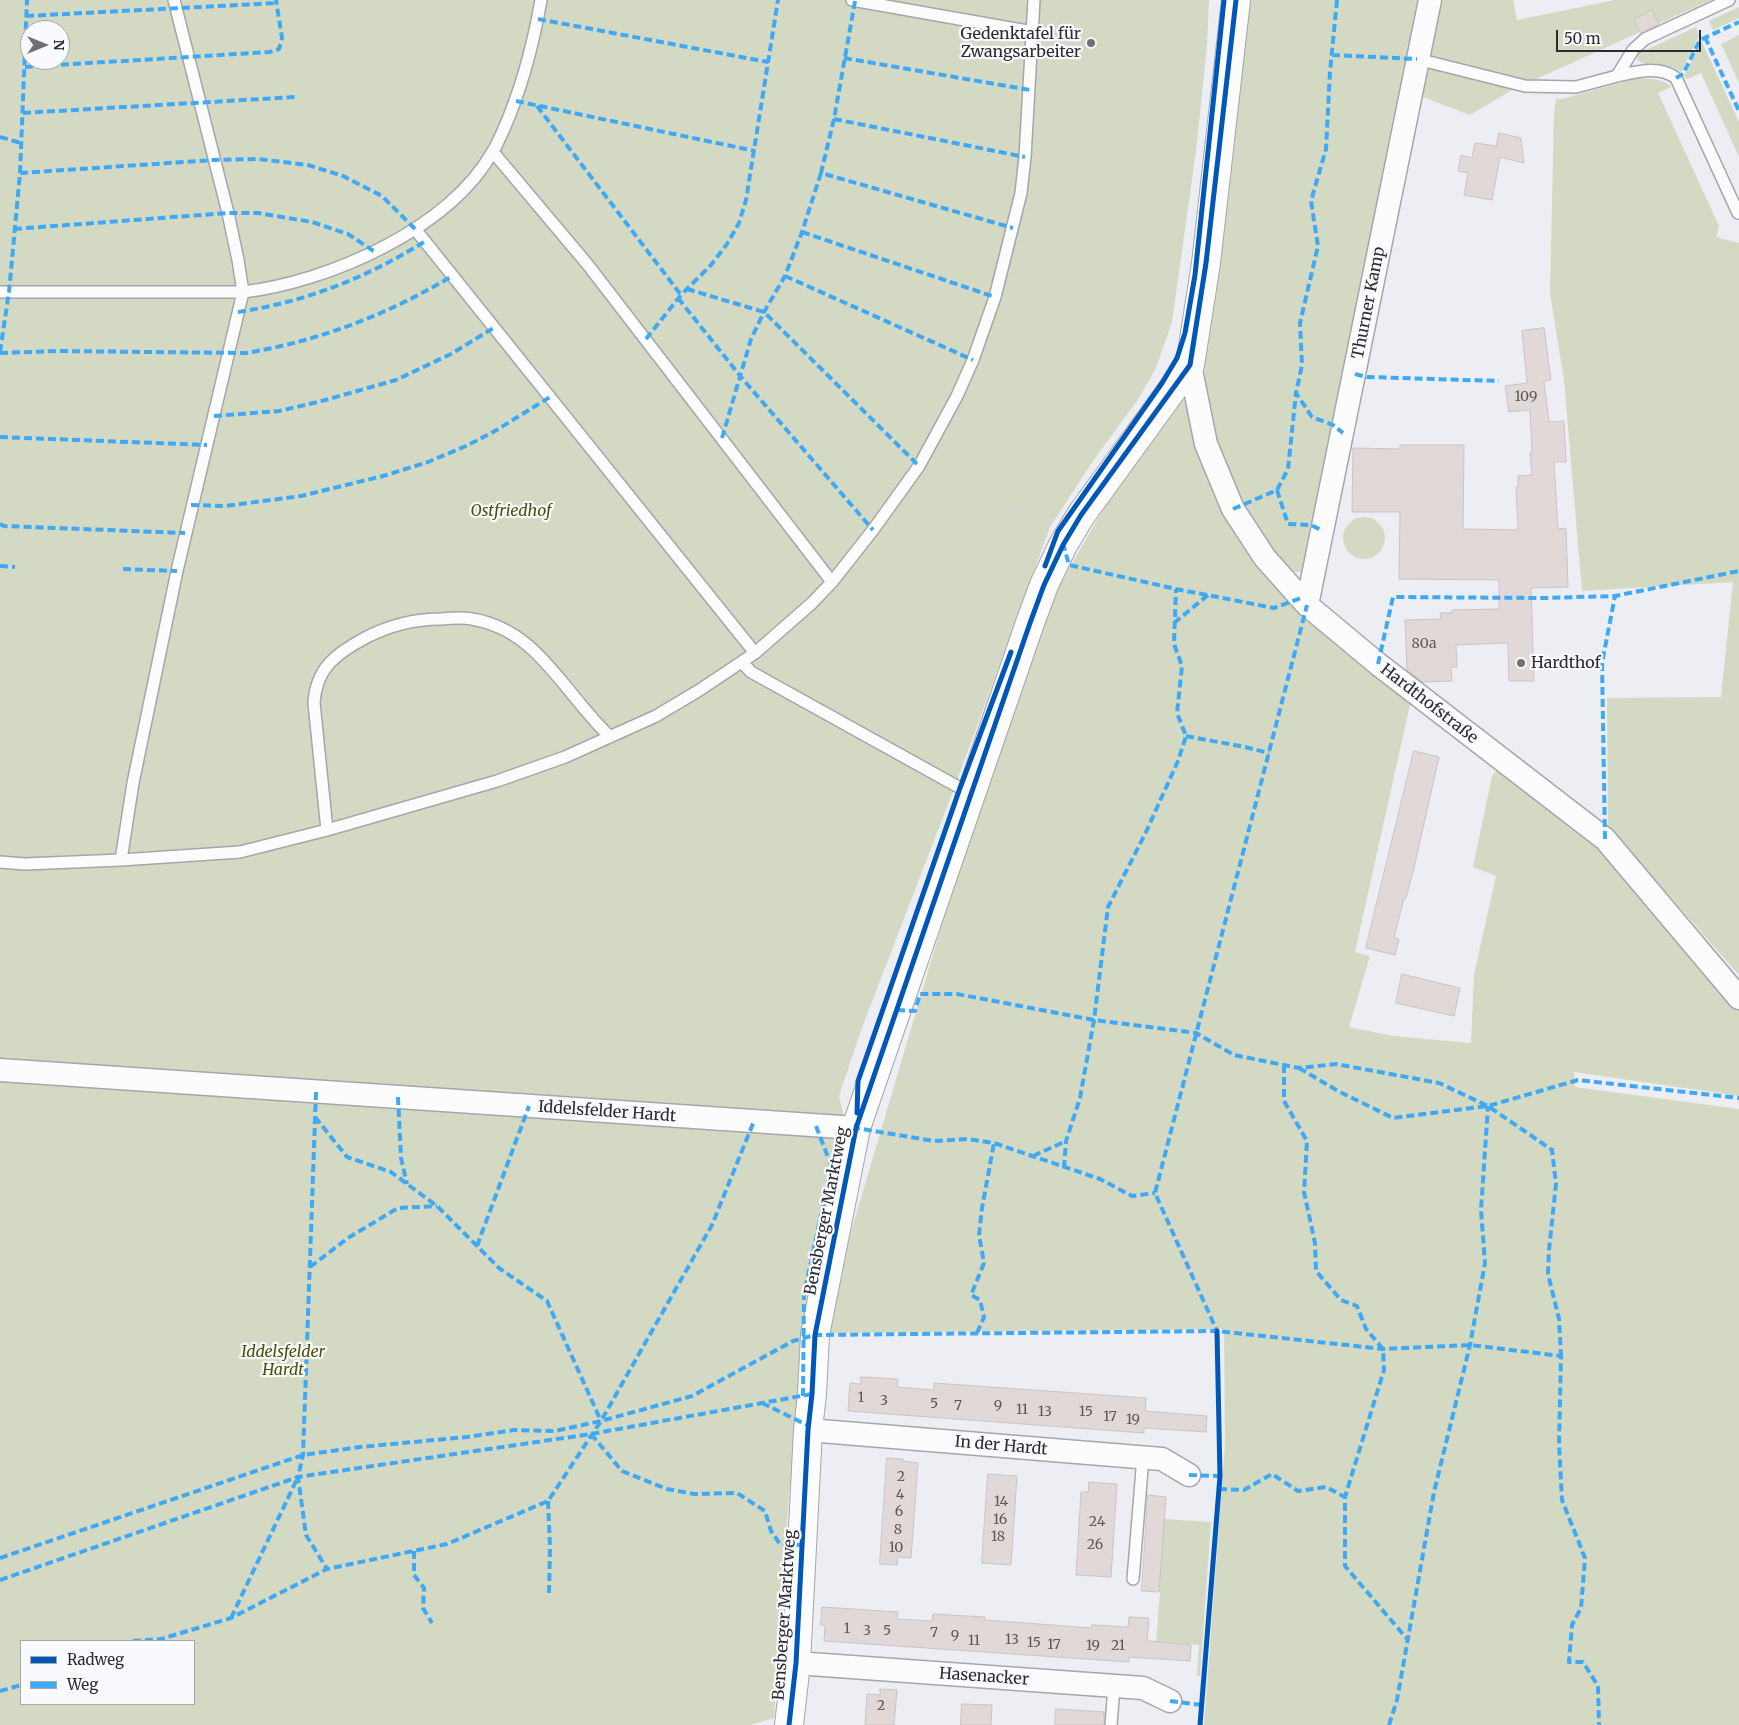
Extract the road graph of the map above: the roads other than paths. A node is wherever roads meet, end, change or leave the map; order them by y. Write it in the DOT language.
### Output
graph roads {
  1 [pos="174,0"];
  2 [pos="541,0"];
  3 [pos="852,0"];
  4 [pos="1034,0"];
  5 [pos="1236,0"];
  6 [pos="1430,0"];
  7 [pos="1729,0"];
  8 [pos="1033,32"];
  9 [pos="1417,59"];
  10 [pos="1617,76"];
  11 [pos="493,152"];
  12 [pos="1738,213"];
  13 [pos="415,229"];
  14 [pos="0,292"];
  15 [pos="243,292"];
  16 [pos="1190,365"];
  17 [pos="832,582"];
  18 [pos="1307,605"];
  19 [pos="755,653"];
  20 [pos="742,662"];
  21 [pos="610,737"];
  22 [pos="971,794"];
  23 [pos="327,830"];
  24 [pos="121,860"];
  25 [pos="0,862"];
  26 [pos="1739,998"];
  27 [pos="0,1070"];
  28 [pos="856,1128"];
  29 [pos="808,1430"];
  30 [pos="1142,1457"];
  31 [pos="1189,1475"];
  32 [pos="1133,1580"];
  33 [pos="796,1663"];
  34 [pos="1114,1686"];
  35 [pos="1170,1701"];
  36 [pos="784,1723"];
  37 [pos="1111,1725"];
  1 -- 15 [label="lane"];
  2 -- 11 [label="lane"];
  3 -- 8 [label="lane"];
  4 -- 8 [label="lane"];
  5 -- 16 [label="street, Bensberger Marktweg"];
  6 -- 9 [label="street, Thurner Kamp"];
  7 -- 10 [label="lane"];
  8 -- 17 [label="lane"];
  9 -- 10 [label="lane"];
  9 -- 18 [label="street, Thurner Kamp"];
  10 -- 12 [label="lane"];
  11 -- 13 [label="lane"];
  11 -- 17 [label="lane"];
  13 -- 15 [label="lane"];
  13 -- 19 [label="lane"];
  14 -- 15 [label="lane"];
  15 -- 24 [label="lane"];
  16 -- 18 [label="street, Hardthofstraße"];
  16 -- 22 [label="street, Bensberger Marktweg"];
  17 -- 19 [label="lane"];
  18 -- 26 [label="street, Hardthofstraße"];
  19 -- 20 [label="lane"];
  20 -- 21 [label="lane"];
  20 -- 22 [label="lane"];
  21 -- 23 [label="lane"];
  21 -- 23 [label="lane"];
  22 -- 28 [label="street, Bensberger Marktweg"];
  23 -- 24 [label="lane"];
  24 -- 25 [label="lane"];
  27 -- 28 [label="street, Iddelsfelder Hardt"];
  28 -- 29 [label="street, Bensberger Marktweg"];
  29 -- 30 [label="street, In der Hardt"];
  29 -- 33 [label="street, Bensberger Marktweg"];
  30 -- 31 [label="street, In der Hardt"];
  30 -- 32 [label="lane"];
  33 -- 34 [label="street, Hasenacker"];
  33 -- 36 [label="street, Bensberger Marktweg"];
  34 -- 35 [label="street, Hasenacker"];
  34 -- 37 [label="lane"];
}
